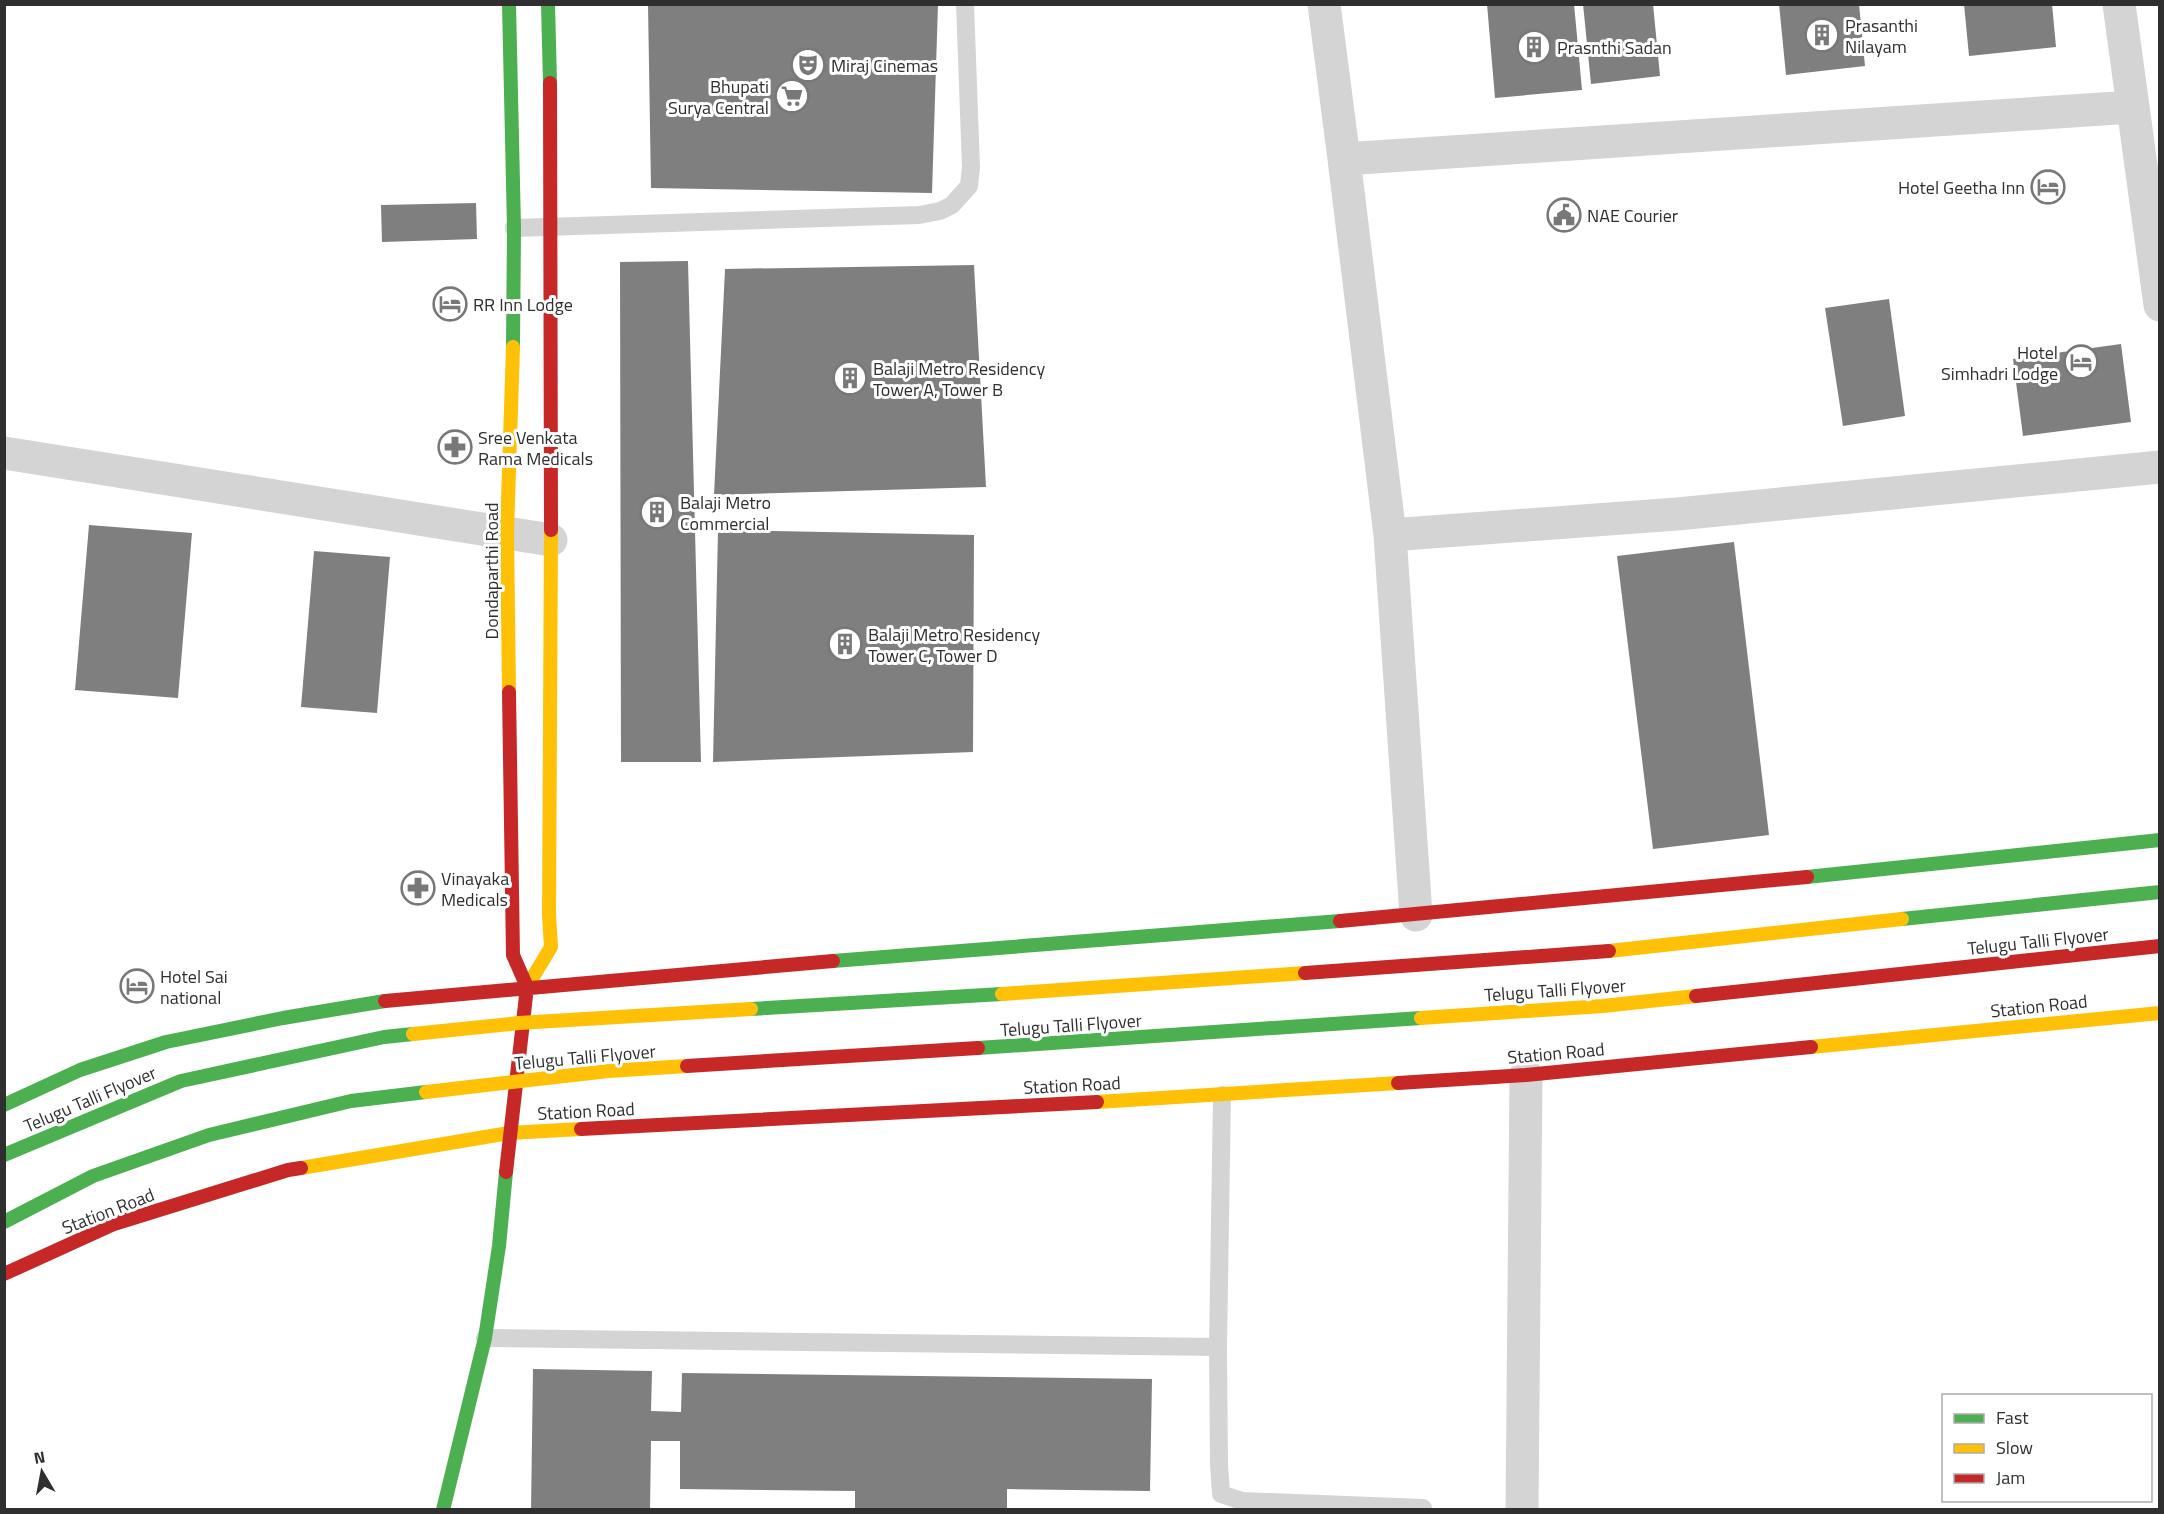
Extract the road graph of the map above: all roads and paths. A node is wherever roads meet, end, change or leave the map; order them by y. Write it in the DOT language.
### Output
graph roads {
  1 [pos="509,4"];
  2 [pos="548,4"];
  3 [pos="964,4"];
  4 [pos="1324,4"];
  5 [pos="2119,4"];
  6 [pos="2132,107"];
  7 [pos="1344,159"];
  8 [pos="2152,188"];
  9 [pos="551,227"];
  10 [pos="514,228"];
  11 [pos="2160,304"];
  12 [pos="4,453"];
  13 [pos="2160,467"];
  14 [pos="507,532"];
  15 [pos="1390,536"];
  16 [pos="551,540"];
  17 [pos="2160,840"];
  18 [pos="2160,892"];
  19 [pos="1416,915"];
  20 [pos="2160,946"];
  21 [pos="527,987"];
  22 [pos="2160,1012"];
  23 [pos="1526,1075"];
  24 [pos="1222,1095"];
  25 [pos="4,1105"];
  26 [pos="509,1133"];
  27 [pos="4,1155"];
  28 [pos="4,1222"];
  29 [pos="4,1274"];
  30 [pos="486,1338"];
  31 [pos="1218,1347"];
  32 [pos="1423,1508"];
  33 [pos="443,1509"];
  34 [pos="1522,1509"];
  1 -- 10 [label="main road, Dondaparthi Road"];
  2 -- 9 [label="main road"];
  3 -- 9 [label="lane"];
  4 -- 7 [label="street"];
  5 -- 6 [label="street"];
  6 -- 7 [label="street"];
  6 -- 8 [label="street"];
  7 -- 15 [label="street"];
  8 -- 11 [label="street"];
  9 -- 10 [label="lane"];
  9 -- 16 [label="main road"];
  10 -- 14 [label="main road, Dondaparthi Road"];
  12 -- 14 [label="street"];
  13 -- 15 [label="street"];
  14 -- 16 [label="street"];
  14 -- 21 [label="main road, Dondaparthi Road"];
  15 -- 19 [label="street"];
  16 -- 21 [label="main road"];
  17 -- 19 [label="main road"];
  18 -- 27 [label="main road, Telugu Talli Flyover, bridge"];
  19 -- 21 [label="main road"];
  20 -- 28 [label="main road, Telugu Talli Flyover, bridge"];
  21 -- 25 [label="main road"];
  21 -- 26 [label="main road"];
  22 -- 23 [label="main road, Station Road"];
  23 -- 24 [label="main road, Station Road"];
  23 -- 34 [label="street"];
  24 -- 26 [label="main road, Station Road"];
  24 -- 31 [label="lane"];
  26 -- 29 [label="main road, Station Road"];
  26 -- 30 [label="main road"];
  30 -- 31 [label="lane"];
  30 -- 33 [label="main road"];
  31 -- 32 [label="lane"];
}
